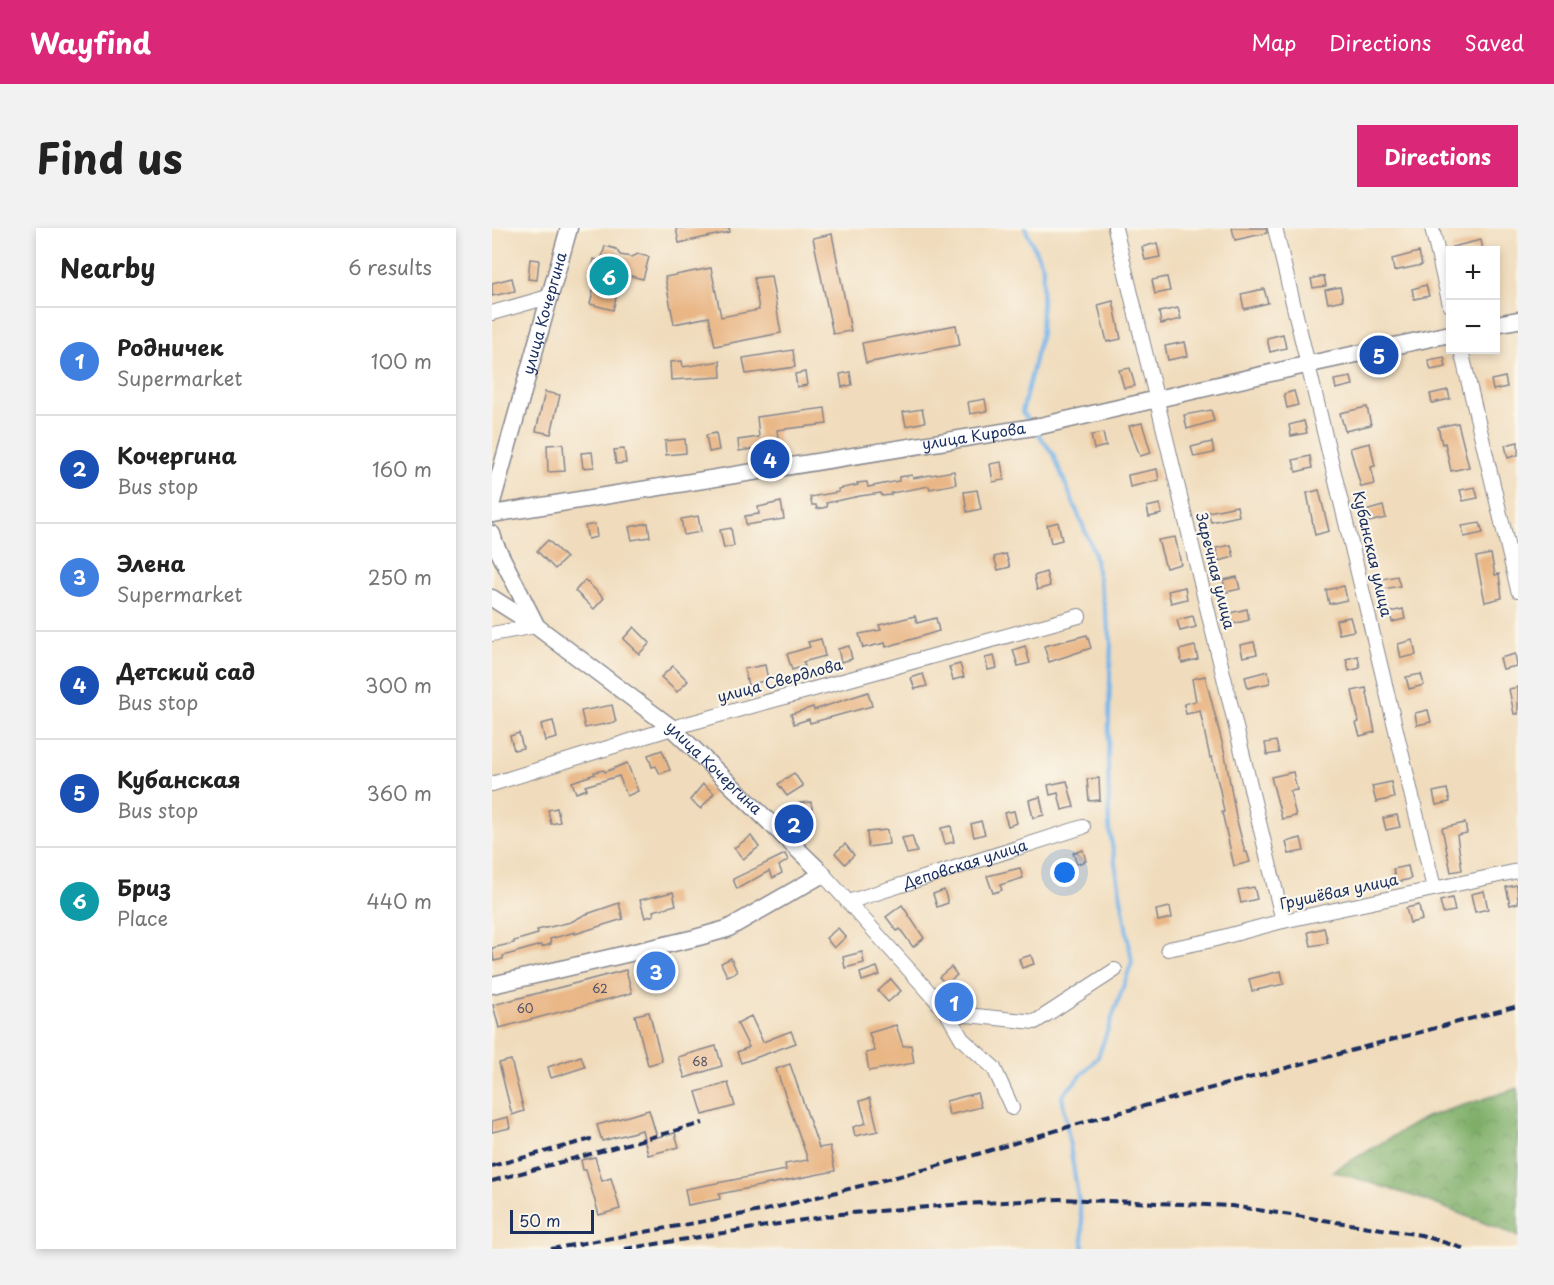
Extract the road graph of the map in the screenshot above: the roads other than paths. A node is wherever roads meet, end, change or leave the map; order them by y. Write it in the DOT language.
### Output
graph roads {
  1 [pos="569,228"];
  2 [pos="1115,228"];
  3 [pos="1275,228"];
  4 [pos="1432,228"];
  5 [pos="548,297"];
  6 [pos="1449,300"];
  7 [pos="492,313"];
  8 [pos="1518,320"];
  9 [pos="1500,323"];
  10 [pos="1446,335"];
  11 [pos="1462,354"];
  12 [pos="1310,364"];
  13 [pos="1156,399"];
  14 [pos="492,502"];
  15 [pos="492,514"];
  16 [pos="492,534"];
  17 [pos="1518,590"];
  18 [pos="492,598"];
  19 [pos="1079,616"];
  20 [pos="536,626"];
  21 [pos="492,634"];
  22 [pos="672,728"];
  23 [pos="492,784"];
  24 [pos="1083,827"];
  25 [pos="1518,871"];
  26 [pos="823,874"];
  27 [pos="1434,888"];
  28 [pos="848,902"];
  29 [pos="1283,921"];
  30 [pos="1168,949"];
  31 [pos="1115,970"];
  32 [pos="492,985"];
  33 [pos="947,1013"];
  34 [pos="1012,1108"];
  1 -- 5 [label="street, улица Кочергина"];
  2 -- 13 [label="street, Заречная улица"];
  3 -- 12 [label="street, Кубанская улица"];
  4 -- 6 [label="street"];
  5 -- 7 [label="street"];
  5 -- 14 [label="street, улица Кочергина"];
  8 -- 9 [label="street"];
  10 -- 12 [label="street, улица Кирова"];
  11 -- 17 [label="street"];
  12 -- 13 [label="street, улица Кирова"];
  12 -- 27 [label="street, Кубанская улица"];
  13 -- 15 [label="street, улица Кирова"];
  13 -- 29 [label="street, Заречная улица"];
  16 -- 20 [label="street, улица Кочергина"];
  18 -- 20 [label="street, улица Кочергина"];
  19 -- 22 [label="street, улица Свердлова"];
  20 -- 21 [label="street"];
  20 -- 22 [label="street, улица Кочергина"];
  22 -- 23 [label="street, улица Свердлова"];
  22 -- 26 [label="street, улица Кочергина"];
  24 -- 28 [label="street, Деповская улица"];
  25 -- 27 [label="street, Грушёвая улица"];
  26 -- 28 [label="street, улица Кочергина"];
  26 -- 32 [label="street"];
  27 -- 29 [label="street, Грушёвая улица"];
  28 -- 33 [label="street, улица Кочергина"];
  29 -- 30 [label="street, Грушёвая улица"];
  31 -- 33 [label="street"];
  33 -- 34 [label="street, улица Кочергина"];
}
